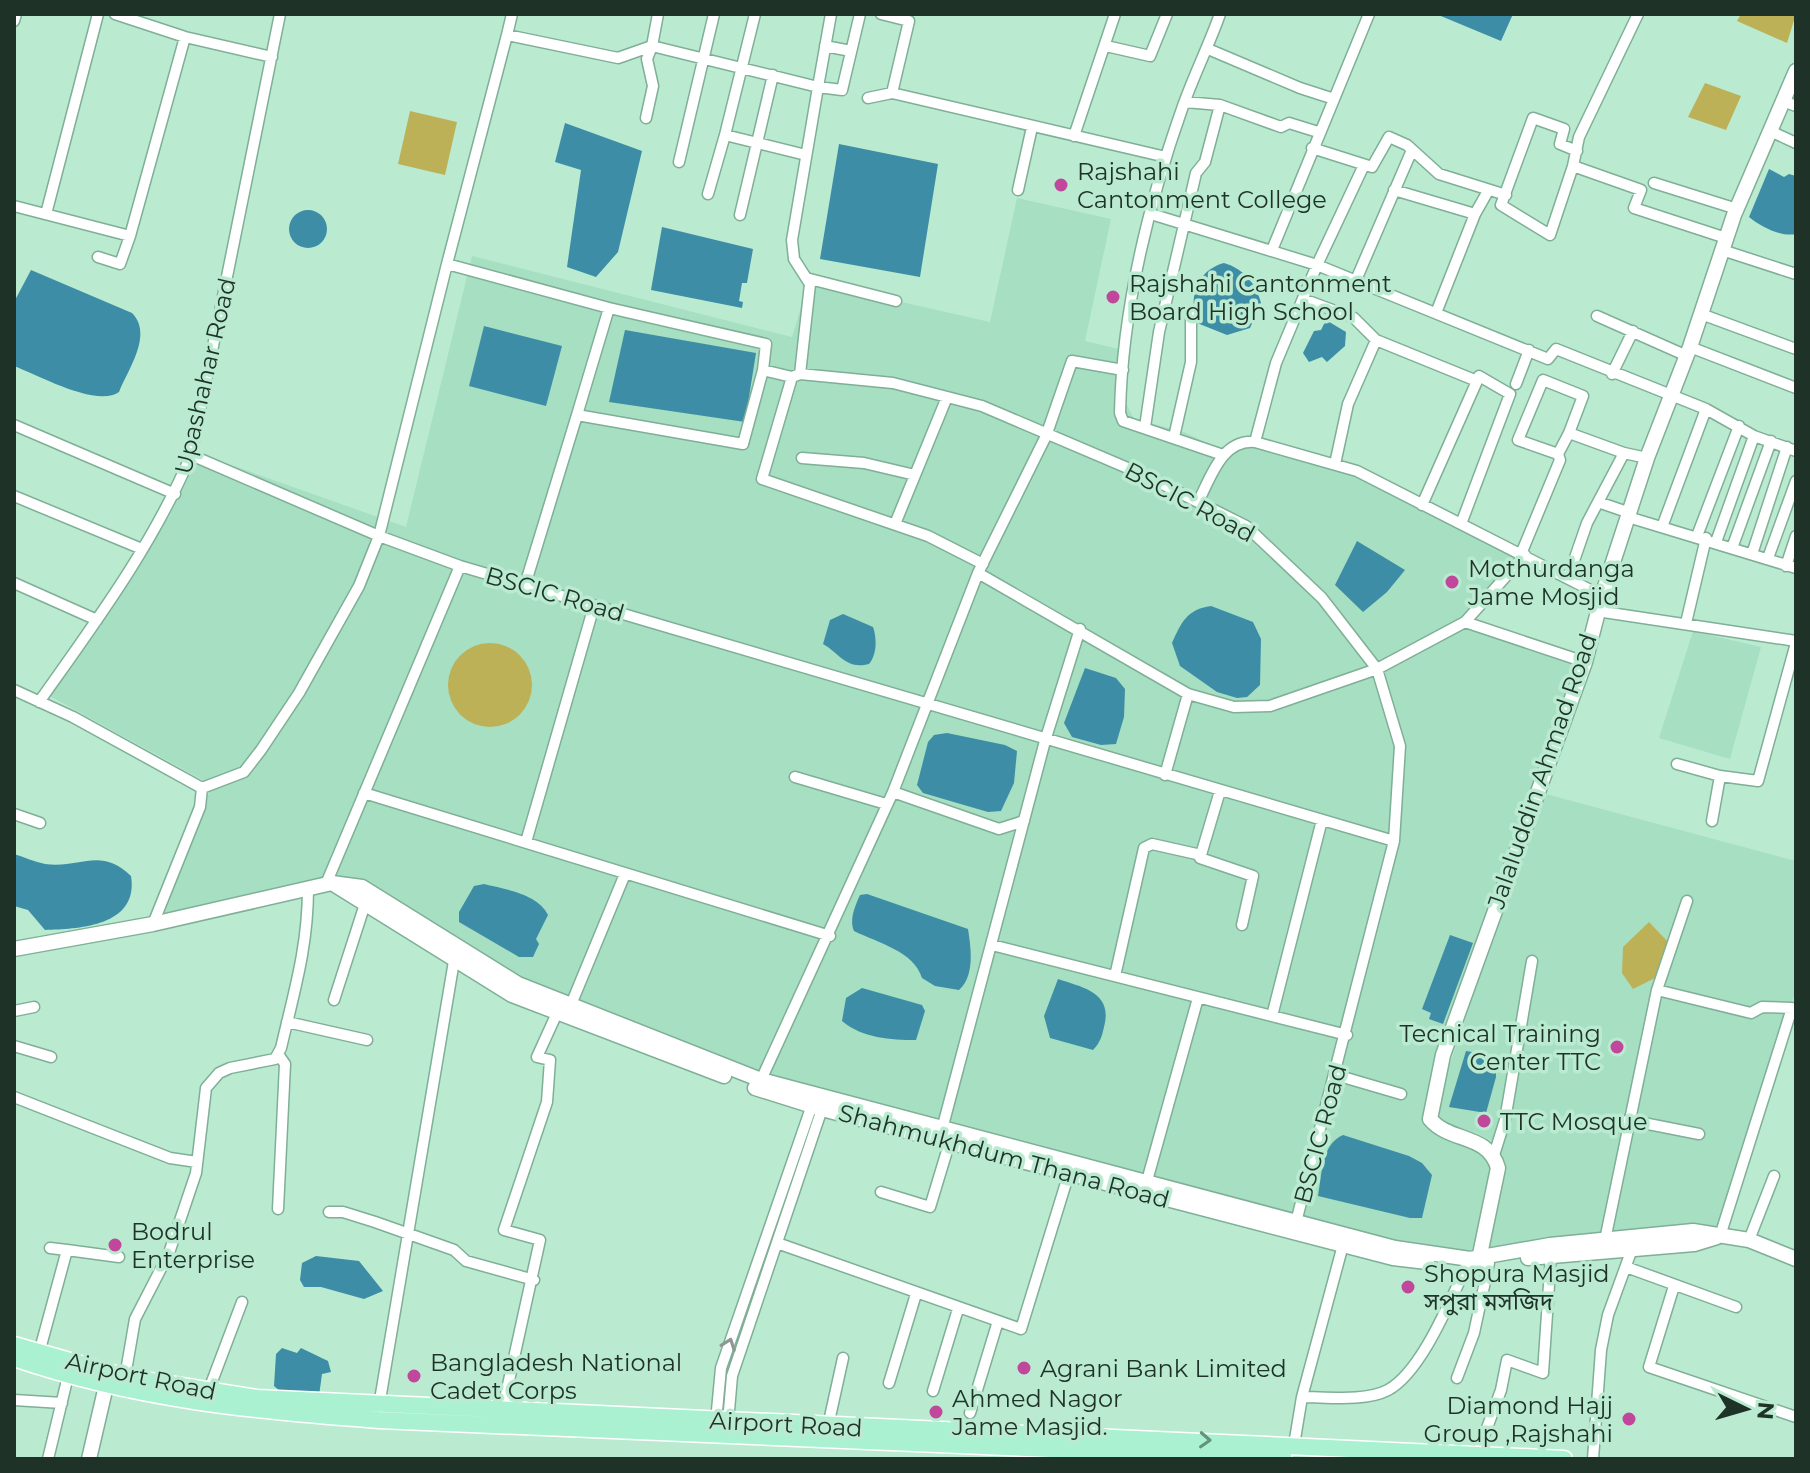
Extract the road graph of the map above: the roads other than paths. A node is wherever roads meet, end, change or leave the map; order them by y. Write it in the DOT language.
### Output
graph roads {
  1 [pos="16,14"];
  2 [pos="98,14"];
  3 [pos="115,14"];
  4 [pos="280,14"];
  5 [pos="512,14"];
  6 [pos="658,14"];
  7 [pos="714,14"];
  8 [pos="755,14"];
  9 [pos="831,14"];
  10 [pos="860,14"];
  11 [pos="881,14"];
  12 [pos="1115,14"];
  13 [pos="1167,14"];
  14 [pos="1220,14"];
  15 [pos="1369,14"];
  16 [pos="1638,14"];
  17 [pos="14,21"];
  18 [pos="507,35"];
  19 [pos="185,37"];
  20 [pos="652,46"];
  21 [pos="825,46"];
  22 [pos="1106,46"];
  23 [pos="1208,49"];
  24 [pos="851,51"];
  25 [pos="272,57"];
  26 [pos="703,58"];
  27 [pos="742,67"];
  28 [pos="1796,71"];
  29 [pos="773,75"];
  30 [pos="818,87"];
  31 [pos="892,93"];
  32 [pos="868,98"];
  33 [pos="1331,98"];
  34 [pos="1185,102"];
  35 [pos="1789,104"];
  36 [pos="1220,105"];
  37 [pos="646,118"];
  38 [pos="1032,127"];
  39 [pos="1770,131"];
  40 [pos="1318,132"];
  41 [pos="725,135"];
  42 [pos="1074,136"];
  43 [pos="755,143"];
  44 [pos="1796,143"];
  45 [pos="1312,148"];
  46 [pos="1412,150"];
  47 [pos="1577,151"];
  48 [pos="806,155"];
  49 [pos="1166,157"];
  50 [pos="679,162"];
  51 [pos="1364,165"];
  52 [pos="1573,166"];
  53 [pos="1654,183"];
  54 [pos="1018,190"];
  55 [pos="1394,190"];
  56 [pos="1488,191"];
  57 [pos="708,194"];
  58 [pos="1506,195"];
  59 [pos="14,206"];
  60 [pos="1737,209"];
  61 [pos="46,214"];
  62 [pos="1151,214"];
  63 [pos="1475,214"];
  64 [pos="740,215"];
  65 [pos="1183,222"];
  66 [pos="130,236"];
  67 [pos="1724,244"];
  68 [pos="1272,250"];
  69 [pos="98,257"];
  70 [pos="447,264"];
  71 [pos="1317,265"];
  72 [pos="1796,274"];
  73 [pos="806,278"];
  74 [pos="1356,280"];
  75 [pos="1303,299"];
  76 [pos="896,301"];
  77 [pos="609,308"];
  78 [pos="1436,313"];
  79 [pos="1701,314"];
  80 [pos="1191,316"];
  81 [pos="1597,316"];
  82 [pos="1633,331"];
  83 [pos="1376,340"];
  84 [pos="1796,349"];
  85 [pos="1529,350"];
  86 [pos="1688,351"];
  87 [pos="763,370"];
  88 [pos="1123,370"];
  89 [pos="1612,374"];
  90 [pos="796,376"];
  91 [pos="1477,381"];
  92 [pos="1796,388"];
  93 [pos="1513,389"];
  94 [pos="1537,393"];
  95 [pos="1670,396"];
  96 [pos="947,397"];
  97 [pos="1706,409"];
  98 [pos="577,415"];
  99 [pos="14,425"];
  100 [pos="1739,426"];
  101 [pos="1145,427"];
  102 [pos="1569,433"];
  103 [pos="1046,436"];
  104 [pos="1754,436"];
  105 [pos="1174,437"];
  106 [pos="1771,441"];
  107 [pos="1255,442"];
  108 [pos="1791,449"];
  109 [pos="1624,453"];
  110 [pos="1558,454"];
  111 [pos="191,455"];
  112 [pos="1223,455"];
  113 [pos="802,458"];
  114 [pos="1647,458"];
  115 [pos="1335,464"];
  116 [pos="915,475"];
  117 [pos="1796,481"];
  118 [pos="175,494"];
  119 [pos="14,496"];
  120 [pos="1198,502"];
  121 [pos="1598,502"];
  122 [pos="1422,505"];
  123 [pos="1629,515"];
  124 [pos="895,524"];
  125 [pos="1461,524"];
  126 [pos="1662,527"];
  127 [pos="379,536"];
  128 [pos="1796,536"];
  129 [pos="1706,539"];
  130 [pos="1732,548"];
  131 [pos="142,549"];
  132 [pos="1523,554"];
  133 [pos="1752,554"];
  134 [pos="1768,558"];
  135 [pos="460,566"];
  136 [pos="1791,567"];
  137 [pos="981,569"];
  138 [pos="1568,578"];
  139 [pos="14,583"];
  140 [pos="525,585"];
  141 [pos="1600,604"];
  142 [pos="594,606"];
  143 [pos="97,620"];
  144 [pos="1465,622"];
  145 [pos="1686,623"];
  146 [pos="1080,629"];
  147 [pos="1796,642"];
  148 [pos="1585,662"];
  149 [pos="1377,669"];
  150 [pos="14,690"];
  151 [pos="1188,694"];
  152 [pos="39,702"];
  153 [pos="929,704"];
  154 [pos="1045,741"];
  155 [pos="1677,764"];
  156 [pos="1165,775"];
  157 [pos="1720,776"];
  158 [pos="795,777"];
  159 [pos="202,788"];
  160 [pos="1220,791"];
  161 [pos="893,792"];
  162 [pos="364,793"];
  163 [pos="886,804"];
  164 [pos="14,814"];
  165 [pos="1322,820"];
  166 [pos="1024,821"];
  167 [pos="1712,821"];
  168 [pos="40,823"];
  169 [pos="1394,841"];
  170 [pos="526,842"];
  171 [pos="1201,855"];
  172 [pos="625,874"];
  173 [pos="329,884"];
  174 [pos="308,888"];
  175 [pos="1687,901"];
  176 [pos="365,904"];
  177 [pos="153,924"];
  178 [pos="1242,925"];
  179 [pos="830,936"];
  180 [pos="992,945"];
  181 [pos="14,949"];
  182 [pos="454,961"];
  183 [pos="1532,961"];
  184 [pos="1115,976"];
  185 [pos="1657,990"];
  186 [pos="1198,998"];
  187 [pos="334,1000"];
  188 [pos="34,1007"];
  189 [pos="564,1010"];
  190 [pos="14,1011"];
  191 [pos="1272,1016"];
  192 [pos="287,1022"];
  193 [pos="1347,1035"];
  194 [pos="367,1040"];
  195 [pos="14,1046"];
  196 [pos="278,1054"];
  197 [pos="51,1057"];
  198 [pos="1336,1075"];
  199 [pos="761,1080"];
  200 [pos="1401,1094"];
  201 [pos="14,1097"];
  202 [pos="819,1102"];
  203 [pos="1628,1120"];
  204 [pos="1699,1134"];
  205 [pos="944,1135"];
  206 [pos="1494,1155"];
  207 [pos="197,1162"];
  208 [pos="1069,1173"];
  209 [pos="1774,1176"];
  210 [pos="1146,1187"];
  211 [pos="881,1192"];
  212 [pos="278,1209"];
  213 [pos="329,1212"];
  214 [pos="1295,1227"];
  215 [pos="407,1235"];
  216 [pos="1720,1236"];
  217 [pos="1605,1240"];
  218 [pos="1749,1240"];
  219 [pos="777,1243"];
  220 [pos="1343,1245"];
  221 [pos="50,1248"];
  222 [pos="1632,1249"];
  223 [pos="67,1250"];
  224 [pos="1551,1255"];
  225 [pos="119,1257"];
  226 [pos="1796,1259"];
  227 [pos="1476,1262"];
  228 [pos="1626,1267"];
  229 [pos="534,1280"];
  230 [pos="1674,1286"];
  231 [pos="916,1294"];
  232 [pos="242,1302"];
  233 [pos="1736,1307"];
  234 [pos="958,1309"];
  235 [pos="998,1321"];
  236 [pos="14,1345"];
  237 [pos="39,1353"];
  238 [pos="14,1358"];
  239 [pos="843,1358"];
  240 [pos="68,1376"];
  241 [pos="125,1377"];
  242 [pos="1457,1378"];
  243 [pos="889,1383"];
  244 [pos="106,1386"];
  245 [pos="933,1391"];
  246 [pos="208,1392"];
  247 [pos="1302,1397"];
  248 [pos="14,1400"];
  249 [pos="62,1403"];
  250 [pos="379,1406"];
  251 [pos="502,1412"];
  252 [pos="970,1413"];
  253 [pos="1796,1417"];
  254 [pos="722,1421"];
  255 [pos="648,1424"];
  256 [pos="828,1426"];
  257 [pos="1294,1445"];
  258 [pos="1164,1455"];
  259 [pos="1477,1455"];
  260 [pos="48,1459"];
  261 [pos="89,1459"];
  262 [pos="1276,1459"];
  263 [pos="1284,1459"];
  264 [pos="1564,1459"];
  265 [pos="1593,1459"];
  1 -- 17 [label="street"];
  2 -- 61 [label="street"];
  3 -- 19 [label="street"];
  4 -- 25 [label="street, Upashahar Road"];
  5 -- 18 [label="street"];
  6 -- 20 [label="street"];
  7 -- 26 [label="street"];
  8 -- 27 [label="street"];
  9 -- 21 [label="street"];
  10 -- 24 [label="street"];
  11 -- 31 [label="street"];
  12 -- 22 [label="street"];
  13 -- 22 [label="street"];
  14 -- 23 [label="street"];
  15 -- 33 [label="street"];
  16 -- 47 [label="street"];
  18 -- 20 [label="street"];
  18 -- 70 [label="street"];
  19 -- 25 [label="street"];
  19 -- 66 [label="street"];
  20 -- 26 [label="street"];
  20 -- 37 [label="street"];
  21 -- 24 [label="street"];
  21 -- 30 [label="street"];
  22 -- 42 [label="street"];
  23 -- 33 [label="street"];
  23 -- 34 [label="street"];
  24 -- 30 [label="street"];
  25 -- 111 [label="street, Upashahar Road"];
  26 -- 27 [label="street"];
  26 -- 50 [label="street"];
  27 -- 29 [label="street"];
  27 -- 41 [label="street"];
  28 -- 35 [label="main road, Jalaluddin Ahmad Road"];
  29 -- 30 [label="street"];
  29 -- 43 [label="street"];
  30 -- 48 [label="street"];
  31 -- 32 [label="street"];
  31 -- 38 [label="street"];
  33 -- 40 [label="street"];
  34 -- 36 [label="street"];
  34 -- 49 [label="street"];
  35 -- 39 [label="main road, Jalaluddin Ahmad Road"];
  36 -- 40 [label="street"];
  36 -- 65 [label="street"];
  38 -- 42 [label="street"];
  38 -- 54 [label="street"];
  39 -- 44 [label="street"];
  39 -- 60 [label="main road, Jalaluddin Ahmad Road"];
  40 -- 45 [label="street"];
  41 -- 43 [label="street"];
  41 -- 57 [label="street"];
  42 -- 49 [label="street"];
  43 -- 48 [label="street"];
  43 -- 64 [label="street"];
  45 -- 51 [label="street"];
  45 -- 68 [label="street"];
  46 -- 51 [label="street"];
  46 -- 55 [label="street"];
  46 -- 56 [label="street"];
  47 -- 52 [label="street"];
  47 -- 58 [label="street"];
  48 -- 73 [label="street"];
  49 -- 62 [label="street"];
  51 -- 71 [label="street"];
  52 -- 58 [label="street"];
  52 -- 67 [label="street"];
  53 -- 60 [label="street"];
  55 -- 63 [label="street"];
  55 -- 74 [label="street"];
  56 -- 58 [label="street"];
  56 -- 63 [label="street"];
  59 -- 61 [label="street"];
  60 -- 67 [label="main road, Jalaluddin Ahmad Road"];
  61 -- 66 [label="street"];
  62 -- 65 [label="street"];
  62 -- 88 [label="street"];
  63 -- 78 [label="street"];
  65 -- 68 [label="street"];
  65 -- 101 [label="street"];
  66 -- 69 [label="street"];
  67 -- 72 [label="street"];
  67 -- 79 [label="main road, Jalaluddin Ahmad Road"];
  68 -- 71 [label="street"];
  70 -- 77 [label="street"];
  70 -- 127 [label="street"];
  71 -- 74 [label="street"];
  71 -- 75 [label="street"];
  73 -- 76 [label="street"];
  73 -- 90 [label="street"];
  74 -- 78 [label="street"];
  75 -- 83 [label="street"];
  75 -- 107 [label="street"];
  77 -- 87 [label="street"];
  77 -- 98 [label="street"];
  78 -- 85 [label="street"];
  79 -- 84 [label="street"];
  79 -- 86 [label="main road, Jalaluddin Ahmad Road"];
  80 -- 105 [label="street"];
  81 -- 82 [label="street"];
  82 -- 86 [label="street"];
  82 -- 89 [label="street"];
  83 -- 91 [label="street"];
  83 -- 115 [label="street"];
  85 -- 89 [label="street"];
  85 -- 93 [label="street"];
  86 -- 92 [label="street"];
  86 -- 95 [label="main road, Jalaluddin Ahmad Road"];
  87 -- 90 [label="street, BSCIC Road"];
  87 -- 98 [label="street"];
  88 -- 101 [label="street"];
  88 -- 103 [label="street"];
  89 -- 95 [label="street"];
  90 -- 96 [label="street, BSCIC Road"];
  90 -- 124 [label="street"];
  91 -- 93 [label="street"];
  91 -- 122 [label="street"];
  93 -- 94 [label="street"];
  93 -- 125 [label="street"];
  94 -- 102 [label="street"];
  94 -- 110 [label="street"];
  95 -- 97 [label="street"];
  95 -- 114 [label="main road, Jalaluddin Ahmad Road"];
  96 -- 103 [label="street, BSCIC Road"];
  96 -- 116 [label="street"];
  97 -- 100 [label="street"];
  97 -- 126 [label="street"];
  98 -- 140 [label="street"];
  99 -- 118 [label="street"];
  100 -- 104 [label="street"];
  100 -- 129 [label="street"];
  101 -- 105 [label="street"];
  102 -- 109 [label="street"];
  102 -- 110 [label="street"];
  103 -- 120 [label="street, BSCIC Road"];
  103 -- 137 [label="street"];
  104 -- 106 [label="street"];
  104 -- 129 [label="street"];
  105 -- 112 [label="street"];
  106 -- 108 [label="street"];
  106 -- 130 [label="street"];
  107 -- 112 [label="street"];
  107 -- 115 [label="street"];
  108 -- 133 [label="street"];
  109 -- 114 [label="street"];
  109 -- 121 [label="street"];
  110 -- 132 [label="street"];
  111 -- 118 [label="street, Upashahar Road"];
  111 -- 127 [label="street, BSCIC Road"];
  112 -- 120 [label="street"];
  113 -- 116 [label="street"];
  114 -- 123 [label="main road, Jalaluddin Ahmad Road"];
  115 -- 122 [label="street"];
  116 -- 124 [label="street"];
  117 -- 134 [label="street"];
  118 -- 131 [label="street, Upashahar Road"];
  119 -- 131 [label="street"];
  120 -- 149 [label="street, BSCIC Road"];
  121 -- 123 [label="street"];
  121 -- 138 [label="street"];
  122 -- 125 [label="street"];
  123 -- 126 [label="street"];
  123 -- 141 [label="main road, Jalaluddin Ahmad Road"];
  124 -- 137 [label="street"];
  125 -- 132 [label="street"];
  126 -- 129 [label="street"];
  127 -- 135 [label="street, BSCIC Road"];
  127 -- 159 [label="street"];
  128 -- 136 [label="street"];
  129 -- 130 [label="street"];
  129 -- 145 [label="street"];
  130 -- 133 [label="street"];
  131 -- 143 [label="street, Upashahar Road"];
  132 -- 138 [label="street"];
  132 -- 144 [label="street"];
  133 -- 134 [label="street"];
  134 -- 136 [label="street"];
  135 -- 140 [label="street, BSCIC Road"];
  135 -- 162 [label="street"];
  137 -- 146 [label="street"];
  137 -- 153 [label="street"];
  138 -- 141 [label="street"];
  139 -- 143 [label="street"];
  140 -- 142 [label="street, BSCIC Road"];
  141 -- 145 [label="street"];
  141 -- 148 [label="main road, Jalaluddin Ahmad Road"];
  142 -- 153 [label="street, BSCIC Road"];
  142 -- 170 [label="street"];
  143 -- 152 [label="street, Upashahar Road"];
  144 -- 148 [label="street"];
  144 -- 149 [label="street"];
  145 -- 147 [label="street"];
  146 -- 151 [label="street"];
  146 -- 154 [label="street"];
  147 -- 157 [label="street"];
  148 -- 206 [label="main road, Jalaluddin Ahmad Road"];
  149 -- 151 [label="street"];
  149 -- 169 [label="street, BSCIC Road"];
  150 -- 152 [label="street"];
  151 -- 156 [label="street"];
  152 -- 159 [label="street"];
  153 -- 154 [label="street, BSCIC Road"];
  153 -- 161 [label="street"];
  154 -- 156 [label="street, BSCIC Road"];
  154 -- 166 [label="street"];
  155 -- 157 [label="street"];
  156 -- 160 [label="street, BSCIC Road"];
  157 -- 167 [label="street"];
  158 -- 163 [label="street"];
  159 -- 177 [label="street"];
  160 -- 165 [label="street, BSCIC Road"];
  160 -- 171 [label="street"];
  161 -- 163 [label="street"];
  161 -- 166 [label="street"];
  162 -- 170 [label="street"];
  162 -- 173 [label="street"];
  163 -- 179 [label="street"];
  164 -- 168 [label="street"];
  165 -- 169 [label="street, BSCIC Road"];
  165 -- 191 [label="street"];
  166 -- 180 [label="street"];
  169 -- 193 [label="street, BSCIC Road"];
  170 -- 172 [label="street"];
  171 -- 178 [label="street"];
  171 -- 184 [label="street"];
  172 -- 179 [label="street"];
  172 -- 189 [label="street"];
  173 -- 174 [label="main road, Shahmukhdum Thana Road"];
  173 -- 176 [label="main road, Shahmukhdum Thana Road"];
  173 -- 189 [label="main road, Shahmukhdum Thana Road"];
  174 -- 177 [label="main road, Shahmukhdum Thana Road"];
  174 -- 192 [label="street"];
  175 -- 185 [label="street"];
  176 -- 182 [label="main road, Shahmukhdum Thana Road"];
  176 -- 187 [label="street"];
  177 -- 181 [label="main road, Shahmukhdum Thana Road"];
  179 -- 199 [label="street"];
  180 -- 184 [label="street, BSCIC Road"];
  180 -- 205 [label="street"];
  182 -- 189 [label="main road, Shahmukhdum Thana Road"];
  182 -- 215 [label="street"];
  183 -- 206 [label="street"];
  184 -- 186 [label="street, BSCIC Road"];
  185 -- 203 [label="street"];
  185 -- 216 [label="street"];
  186 -- 191 [label="street, BSCIC Road"];
  186 -- 210 [label="street"];
  188 -- 190 [label="street"];
  189 -- 199 [label="main road, Shahmukhdum Thana Road"];
  189 -- 202 [label="main road, Shahmukhdum Thana Road"];
  189 -- 229 [label="street"];
  191 -- 193 [label="street, BSCIC Road"];
  192 -- 194 [label="street"];
  192 -- 196 [label="street"];
  193 -- 198 [label="street, BSCIC Road"];
  195 -- 197 [label="street"];
  196 -- 207 [label="street"];
  196 -- 212 [label="street"];
  198 -- 200 [label="street"];
  198 -- 214 [label="street, BSCIC Road"];
  199 -- 202 [label="main road, Shahmukhdum Thana Road"];
  201 -- 207 [label="street"];
  202 -- 205 [label="main road, Shahmukhdum Thana Road"];
  202 -- 219 [label="street"];
  254 -- 202 [label="street, one-way"];
  203 -- 204 [label="street"];
  203 -- 217 [label="street"];
  205 -- 208 [label="main road, Shahmukhdum Thana Road"];
  205 -- 210 [label="main road, Shahmukhdum Thana Road"];
  205 -- 211 [label="street"];
  206 -- 227 [label="main road"];
  207 -- 241 [label="street"];
  208 -- 210 [label="main road, Shahmukhdum Thana Road"];
  208 -- 235 [label="street"];
  209 -- 218 [label="street"];
  210 -- 214 [label="main road, Shahmukhdum Thana Road"];
  213 -- 215 [label="street"];
  214 -- 220 [label="main road, Shahmukhdum Thana Road"];
  214 -- 227 [label="main road, Shahmukhdum Thana Road"];
  215 -- 229 [label="street"];
  215 -- 250 [label="street"];
  216 -- 217 [label="main road, Shahmukhdum Thana Road"];
  216 -- 218 [label="main road, Shahmukhdum Thana Road"];
  216 -- 222 [label="main road, Shahmukhdum Thana Road"];
  217 -- 227 [label="main road, Shahmukhdum Thana Road"];
  218 -- 226 [label="main road, Shahmukhdum Thana Road"];
  219 -- 231 [label="street"];
  219 -- 254 [label="street"];
  220 -- 227 [label="main road, Shahmukhdum Thana Road"];
  220 -- 247 [label="street"];
  221 -- 223 [label="street"];
  222 -- 224 [label="main road, Shahmukhdum Thana Road"];
  222 -- 228 [label="street"];
  223 -- 225 [label="street"];
  223 -- 237 [label="street"];
  224 -- 227 [label="main road, Shahmukhdum Thana Road"];
  224 -- 259 [label="street"];
  227 -- 242 [label="street"];
  227 -- 247 [label="street"];
  228 -- 230 [label="street"];
  228 -- 265 [label="street"];
  229 -- 251 [label="street"];
  230 -- 233 [label="street"];
  230 -- 253 [label="street"];
  231 -- 234 [label="street"];
  231 -- 243 [label="street"];
  232 -- 246 [label="street"];
  234 -- 235 [label="street"];
  234 -- 245 [label="street"];
  235 -- 252 [label="street"];
  236 -- 237 [label="main road, Airport Road"];
  237 -- 241 [label="main road, Airport Road"];
  238 -- 240 [label="main road, Airport Road"];
  239 -- 256 [label="street"];
  240 -- 244 [label="main road, Airport Road"];
  240 -- 249 [label="street"];
  241 -- 246 [label="main road, Airport Road"];
  244 -- 255 [label="main road, Airport Road"];
  244 -- 261 [label="main road"];
  246 -- 250 [label="main road, Airport Road"];
  247 -- 257 [label="street"];
  248 -- 249 [label="street"];
  249 -- 260 [label="street"];
  250 -- 251 [label="main road, Airport Road"];
  251 -- 255 [label="main road, Airport Road"];
  254 -- 255 [label="main road, Airport Road"];
  254 -- 256 [label="main road, Airport Road"];
  255 -- 258 [label="main road, Airport Road"];
  256 -- 257 [label="main road, Airport Road, one-way"];
  257 -- 259 [label="main road, Airport Road"];
  258 -- 262 [label="main road, Airport Road"];
  259 -- 264 [label="main road, Airport Road"];
  262 -- 263 [label="main road, Airport Road"];
}
